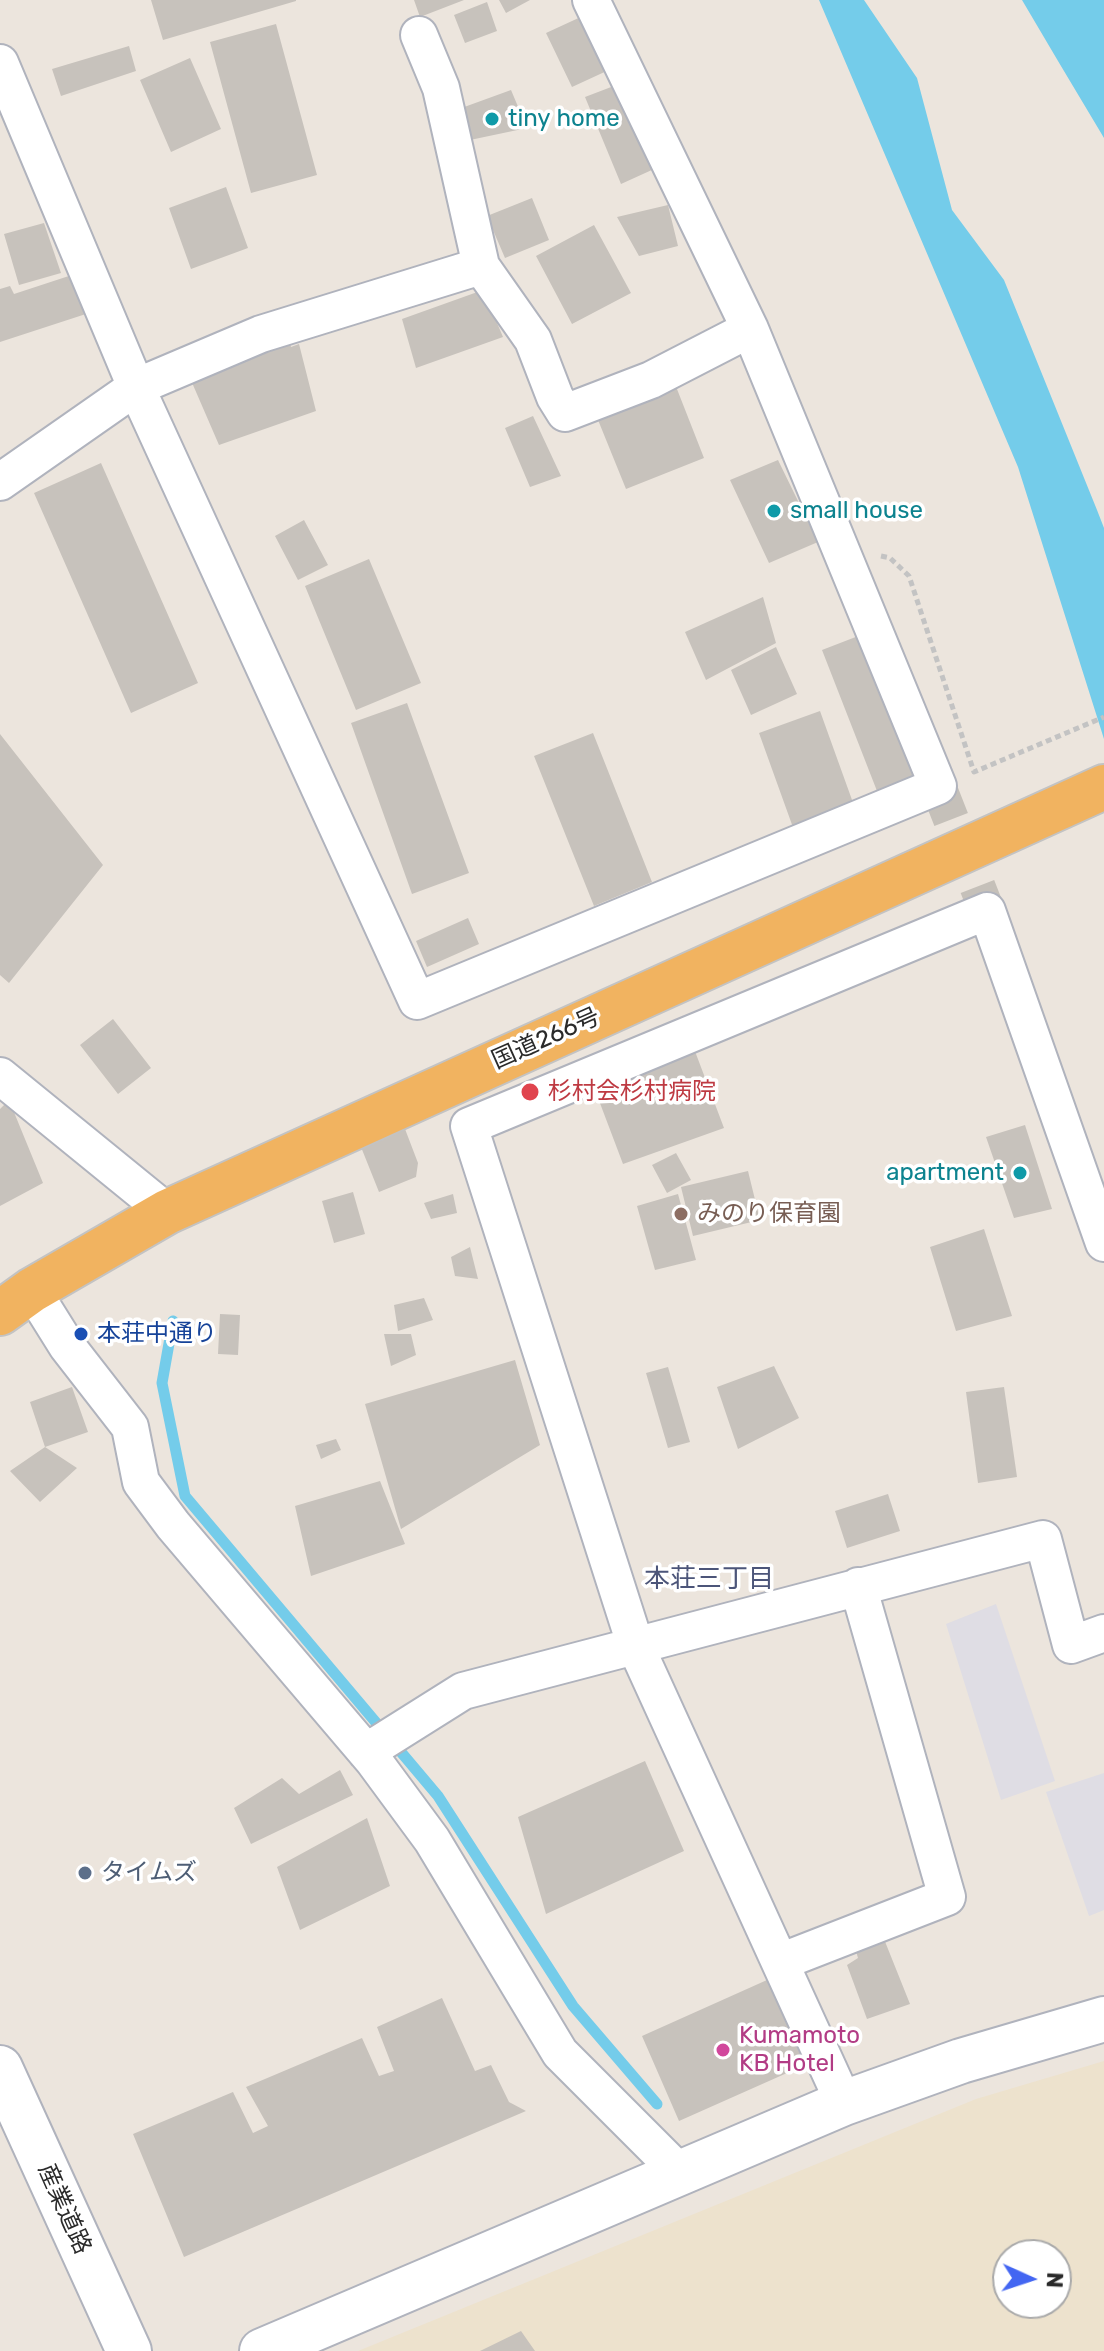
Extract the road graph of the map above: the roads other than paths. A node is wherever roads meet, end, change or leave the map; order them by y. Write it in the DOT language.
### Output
graph roads {
  1 [pos="591,0"];
  2 [pos="419,35"];
  3 [pos="0,63"];
  4 [pos="481,266"];
  5 [pos="750,329"];
  6 [pos="136,387"];
  7 [pos="0,482"];
  8 [pos="1104,787"];
  9 [pos="0,1076"];
  10 [pos="167,1212"];
  11 [pos="1104,1243"];
  12 [pos="16,1302"];
  13 [pos="858,1586"];
  14 [pos="1104,1633"];
  15 [pos="636,1647"];
  16 [pos="366,1752"];
  17 [pos="780,1962"];
  18 [pos="1104,2019"];
  19 [pos="0,2068"];
  20 [pos="844,2103"];
  21 [pos="680,2173"];
  22 [pos="129,2351"];
  23 [pos="262,2351"];
  1 -- 5 [label="street"];
  2 -- 4 [label="street"];
  3 -- 6 [label="street"];
  4 -- 5 [label="street"];
  4 -- 6 [label="street"];
  5 -- 6 [label="street"];
  6 -- 7 [label="street"];
  8 -- 10 [label="highway, 国道266号"];
  9 -- 10 [label="street"];
  10 -- 12 [label="highway, 国道266号"];
  11 -- 15 [label="street"];
  12 -- 16 [label="street"];
  13 -- 14 [label="street"];
  13 -- 15 [label="street"];
  13 -- 17 [label="street"];
  15 -- 16 [label="street"];
  15 -- 17 [label="street"];
  16 -- 21 [label="street"];
  17 -- 20 [label="street"];
  18 -- 20 [label="street"];
  19 -- 22 [label="street, 産業道路"];
  20 -- 21 [label="street"];
  21 -- 23 [label="street"];
}
